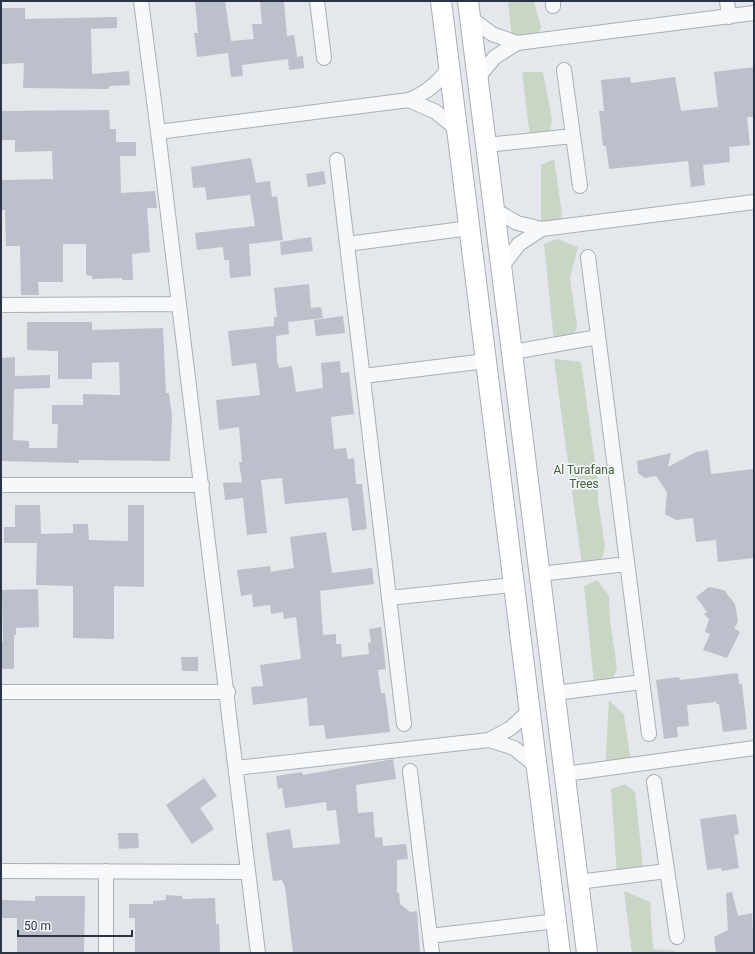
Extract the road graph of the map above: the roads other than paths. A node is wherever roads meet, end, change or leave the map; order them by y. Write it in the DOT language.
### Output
graph roads {
  1 [pos="141,1"];
  2 [pos="317,1"];
  3 [pos="441,1"];
  4 [pos="727,1"];
  5 [pos="470,10"];
  6 [pos="754,13"];
  7 [pos="729,16"];
  8 [pos="517,43"];
  9 [pos="324,58"];
  10 [pos="449,67"];
  11 [pos="564,70"];
  12 [pos="478,78"];
  13 [pos="409,100"];
  14 [pos="458,130"];
  15 [pos="158,132"];
  16 [pos="573,136"];
  17 [pos="486,145"];
  18 [pos="337,160"];
  19 [pos="580,186"];
  20 [pos="754,202"];
  21 [pos="495,210"];
  22 [pos="470,228"];
  23 [pos="542,230"];
  24 [pos="347,244"];
  25 [pos="588,257"];
  26 [pos="502,266"];
  27 [pos="178,304"];
  28 [pos="1,305"];
  29 [pos="598,337"];
  30 [pos="513,352"];
  31 [pos="486,361"];
  32 [pos="363,376"];
  33 [pos="498,457"];
  34 [pos="1,485"];
  35 [pos="202,485"];
  36 [pos="535,533"];
  37 [pos="627,564"];
  38 [pos="540,574"];
  39 [pos="513,585"];
  40 [pos="389,598"];
  41 [pos="642,682"];
  42 [pos="1,692"];
  43 [pos="228,692"];
  44 [pos="555,693"];
  45 [pos="529,711"];
  46 [pos="404,724"];
  47 [pos="648,734"];
  48 [pos="489,740"];
  49 [pos="754,748"];
  50 [pos="535,765"];
  51 [pos="236,768"];
  52 [pos="410,771"];
  53 [pos="565,774"];
  54 [pos="654,782"];
  55 [pos="570,821"];
  56 [pos="1,871"];
  57 [pos="106,871"];
  58 [pos="667,871"];
  59 [pos="248,872"];
  60 [pos="578,882"];
  61 [pos="556,921"];
  62 [pos="430,936"];
  63 [pos="676,937"];
  64 [pos="106,953"];
  65 [pos="258,953"];
  66 [pos="432,953"];
  67 [pos="560,953"];
  68 [pos="587,953"];
  1 -- 15 [label="street"];
  2 -- 9 [label="street"];
  3 -- 10 [label="main road"];
  4 -- 7 [label="street"];
  5 -- 8 [label="street"];
  5 -- 12 [label="main road"];
  6 -- 7 [label="street"];
  7 -- 8 [label="street"];
  8 -- 12 [label="street"];
  10 -- 13 [label="street"];
  10 -- 14 [label="main road"];
  11 -- 16 [label="street"];
  12 -- 17 [label="main road"];
  13 -- 14 [label="street"];
  13 -- 15 [label="street"];
  14 -- 22 [label="main road"];
  15 -- 27 [label="street"];
  16 -- 17 [label="street"];
  16 -- 19 [label="street"];
  17 -- 21 [label="main road"];
  18 -- 24 [label="street"];
  20 -- 23 [label="street"];
  21 -- 23 [label="street"];
  21 -- 26 [label="main road"];
  22 -- 24 [label="street"];
  22 -- 31 [label="main road"];
  23 -- 26 [label="street"];
  24 -- 32 [label="street"];
  25 -- 29 [label="street"];
  26 -- 30 [label="main road"];
  27 -- 28 [label="street"];
  27 -- 35 [label="street"];
  29 -- 30 [label="street"];
  29 -- 37 [label="street"];
  30 -- 36 [label="main road"];
  31 -- 32 [label="street"];
  31 -- 33 [label="main road"];
  32 -- 40 [label="street"];
  33 -- 36 [label="main road"];
  33 -- 39 [label="main road"];
  34 -- 35 [label="street"];
  35 -- 43 [label="street"];
  36 -- 38 [label="main road"];
  37 -- 38 [label="street"];
  37 -- 41 [label="street"];
  38 -- 44 [label="main road"];
  39 -- 40 [label="street"];
  39 -- 45 [label="main road"];
  40 -- 46 [label="street"];
  41 -- 44 [label="street"];
  41 -- 47 [label="street"];
  42 -- 43 [label="street"];
  43 -- 51 [label="street"];
  44 -- 53 [label="main road"];
  45 -- 48 [label="street"];
  45 -- 50 [label="main road"];
  48 -- 50 [label="street"];
  48 -- 51 [label="street"];
  49 -- 53 [label="street"];
  50 -- 55 [label="main road"];
  50 -- 61 [label="main road"];
  51 -- 59 [label="street"];
  52 -- 62 [label="street"];
  53 -- 55 [label="main road"];
  54 -- 58 [label="street"];
  55 -- 60 [label="main road"];
  56 -- 57 [label="street"];
  57 -- 59 [label="street"];
  57 -- 64 [label="street"];
  58 -- 60 [label="street"];
  58 -- 63 [label="street"];
  59 -- 65 [label="street"];
  60 -- 68 [label="main road"];
  61 -- 62 [label="street"];
  61 -- 67 [label="main road"];
  62 -- 66 [label="street"];
}
